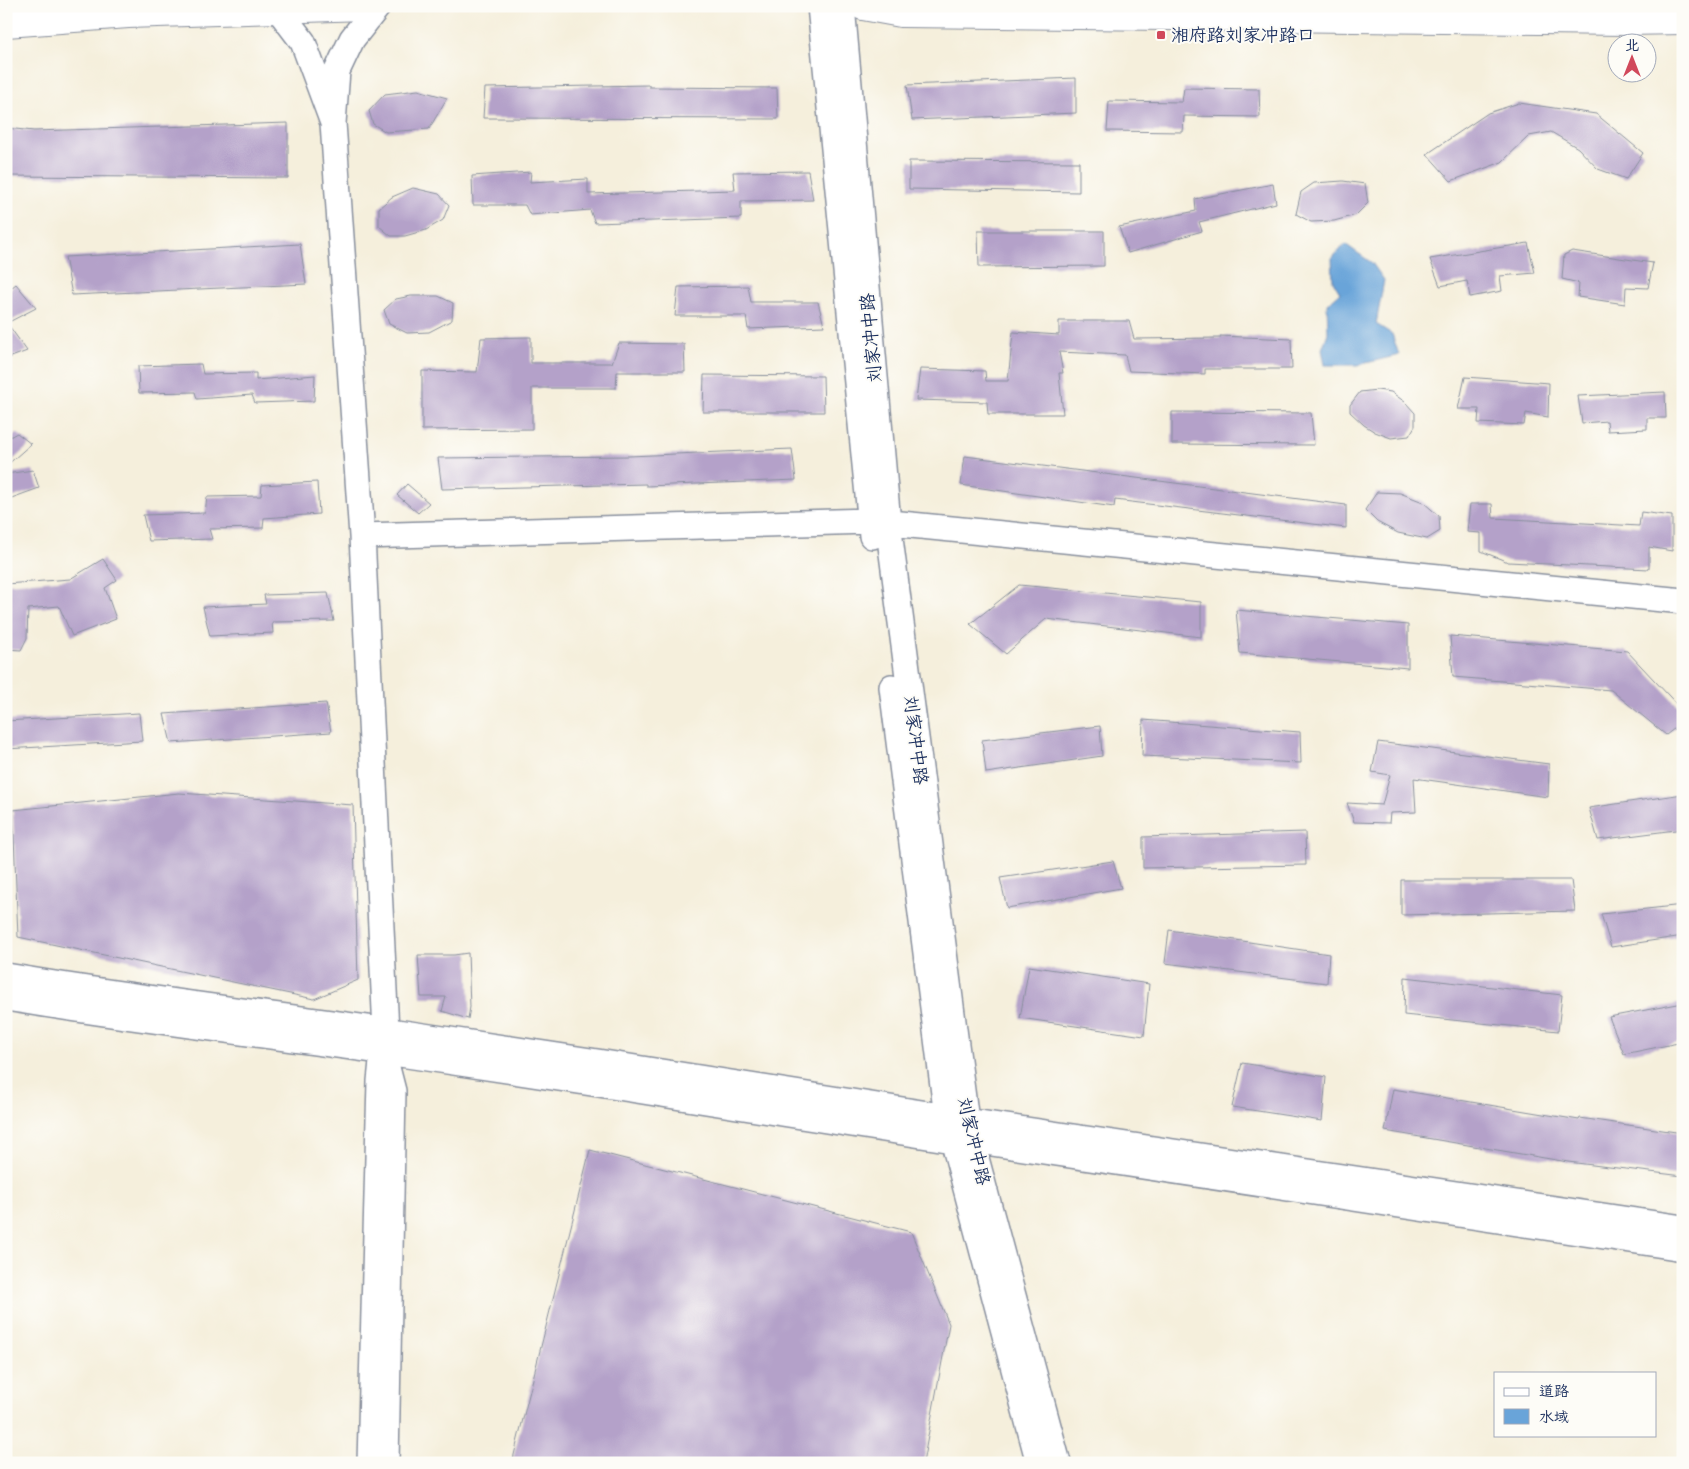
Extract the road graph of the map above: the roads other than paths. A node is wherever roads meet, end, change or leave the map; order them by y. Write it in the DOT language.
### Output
graph roads {
  1 [pos="363,6"];
  2 [pos="378,6"];
  3 [pos="820,6"];
  4 [pos="842,6"];
  5 [pos="862,6"];
  6 [pos="278,9"];
  7 [pos="1683,20"];
  8 [pos="6,23"];
  9 [pos="333,124"];
  10 [pos="879,522"];
  11 [pos="362,536"];
  12 [pos="1683,602"];
  13 [pos="6,976"];
  14 [pos="6,998"];
  15 [pos="385,1041"];
  16 [pos="959,1129"];
  17 [pos="1683,1228"];
  18 [pos="1683,1248"];
  19 [pos="370,1463"];
  20 [pos="386,1463"];
  21 [pos="1039,1463"];
  22 [pos="1058,1463"];
  1 -- 6 [label="main road"];
  2 -- 9 [label="main road"];
  3 -- 10 [label="main road, 刘家冲中路"];
  4 -- 10 [label="main road, 刘家冲中路"];
  5 -- 7 [label="main road"];
  6 -- 8 [label="main road"];
  6 -- 9 [label="main road"];
  9 -- 11 [label="main road"];
  10 -- 11 [label="main road"];
  10 -- 12 [label="main road"];
  10 -- 16 [label="main road, 刘家冲中路"];
  11 -- 15 [label="main road"];
  13 -- 15 [label="main road"];
  14 -- 15 [label="main road"];
  15 -- 16 [label="main road"];
  15 -- 19 [label="main road"];
  15 -- 20 [label="main road"];
  16 -- 17 [label="main road"];
  16 -- 18 [label="main road"];
  16 -- 21 [label="main road, 刘家冲中路"];
  16 -- 22 [label="main road, 刘家冲中路"];
}
